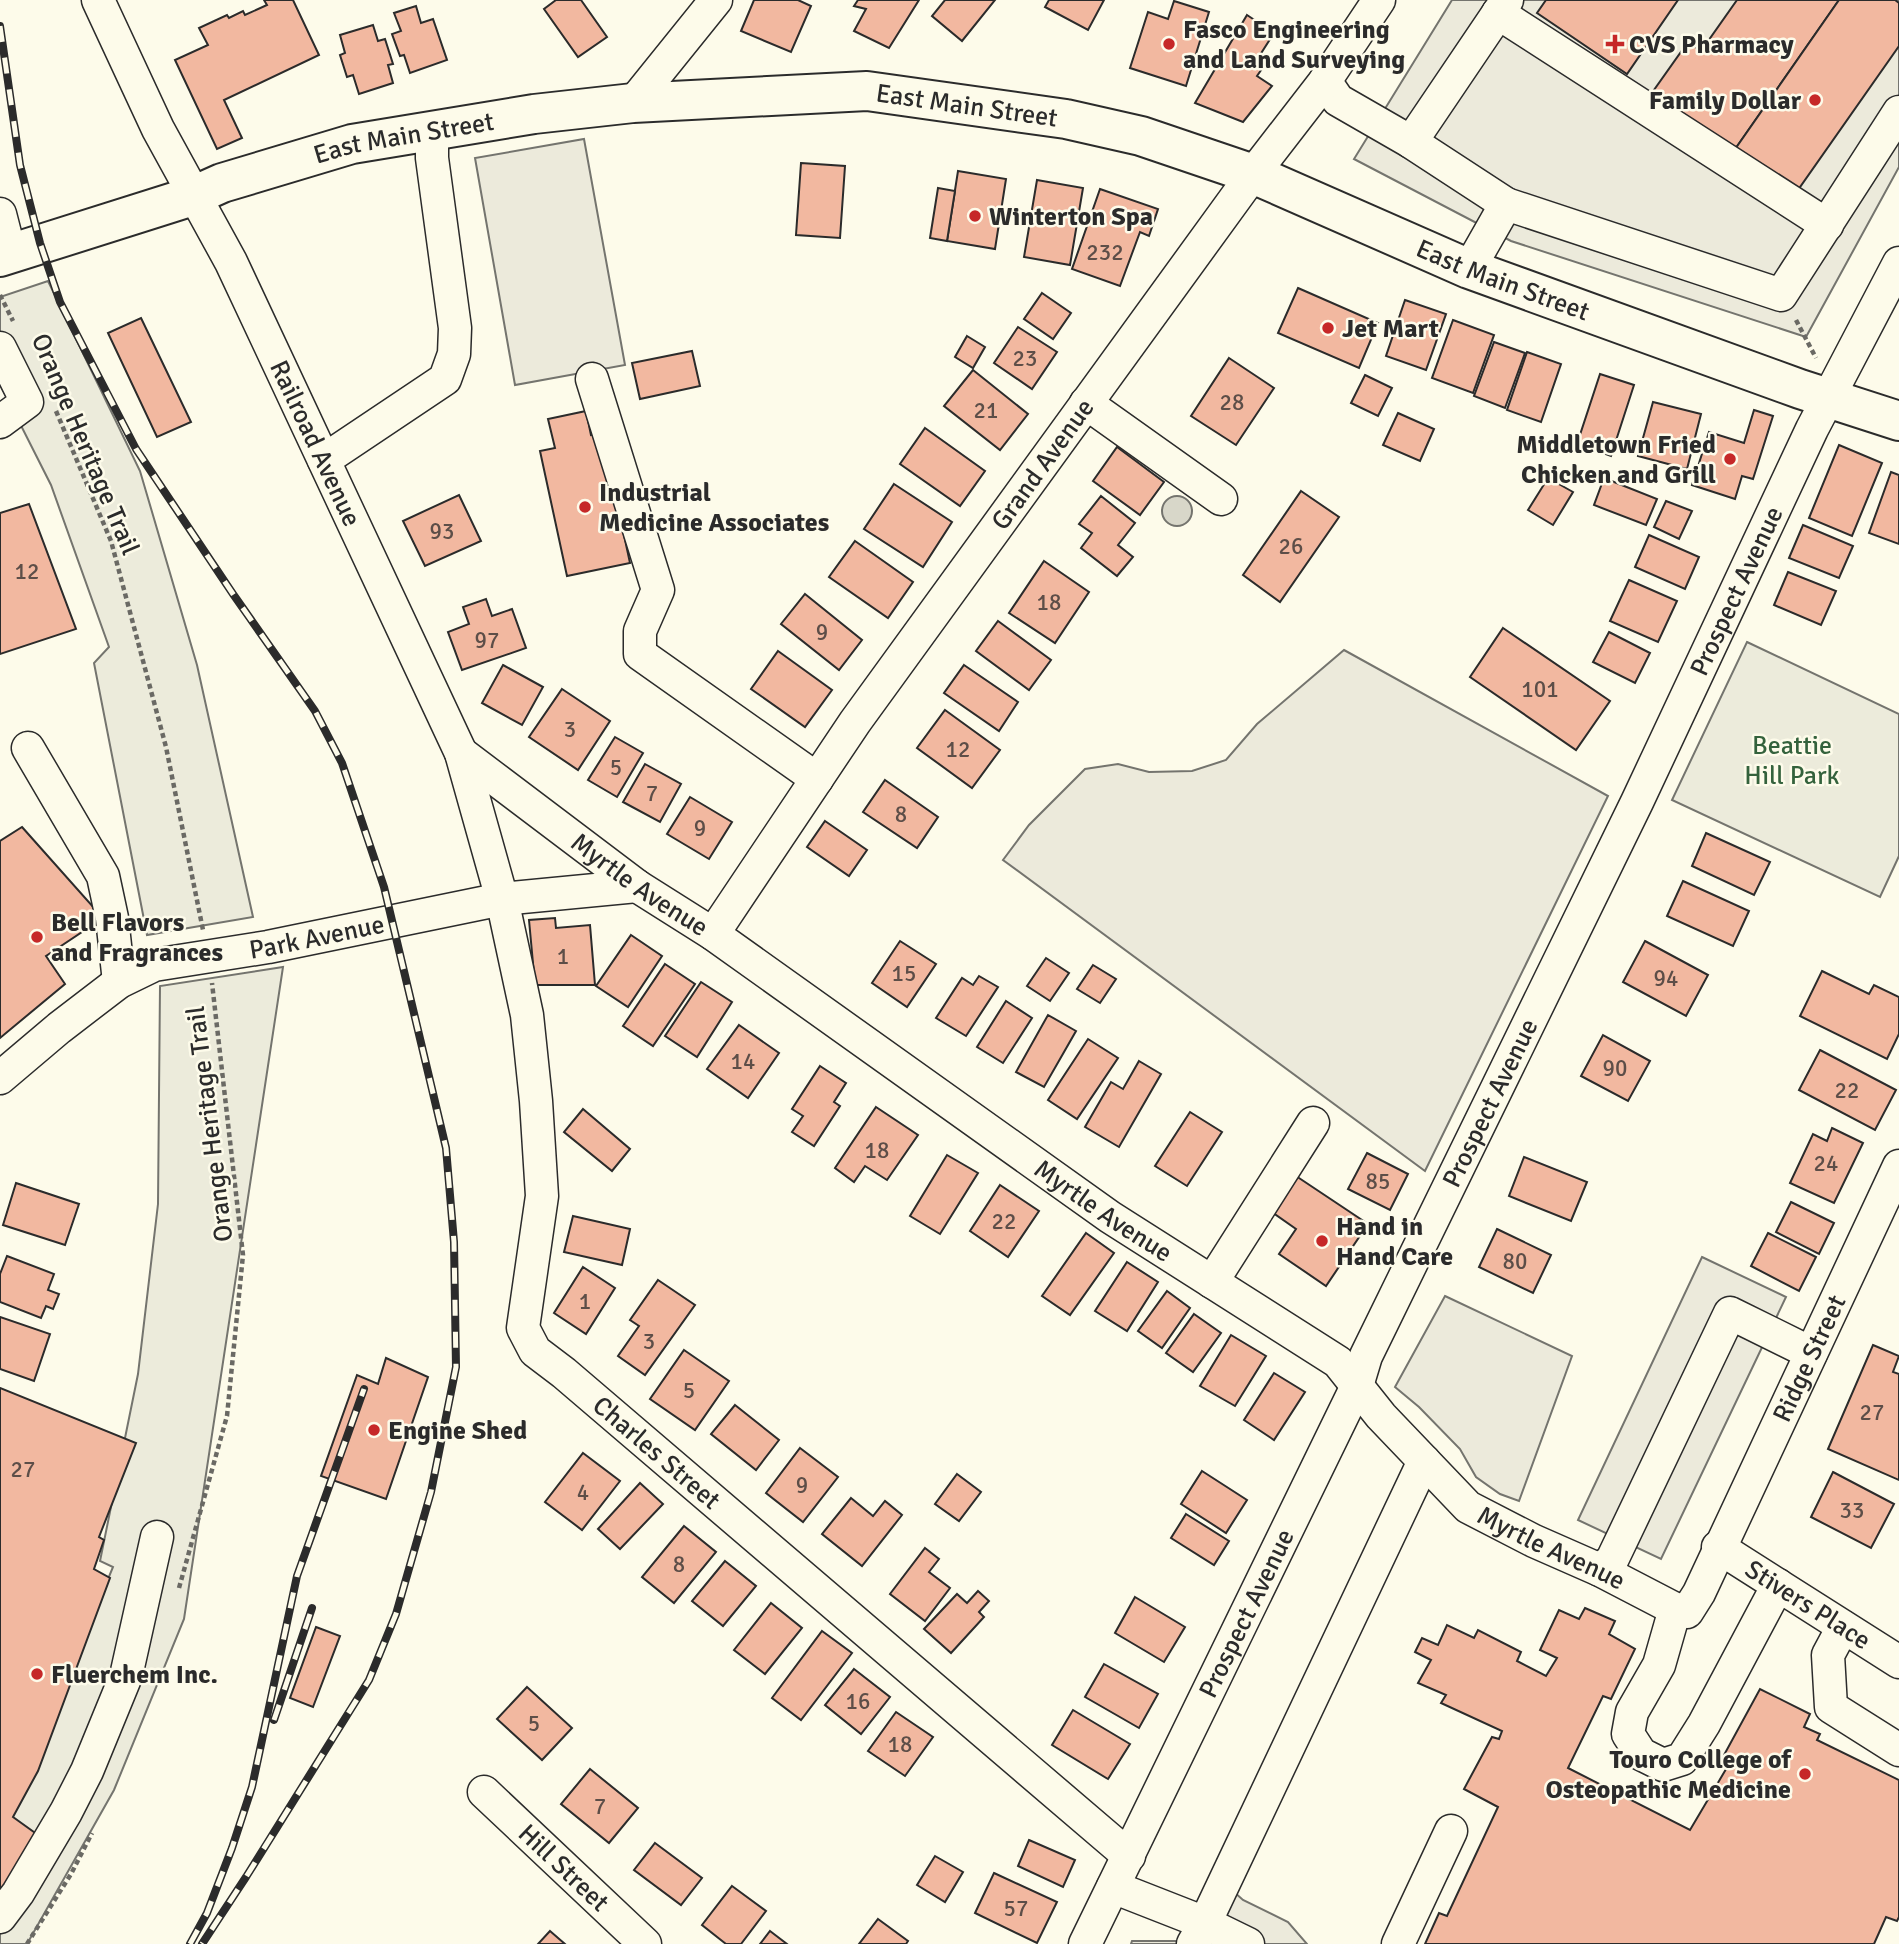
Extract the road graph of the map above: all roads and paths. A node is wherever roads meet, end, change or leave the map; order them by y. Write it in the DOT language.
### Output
graph roads {
  1 [pos="98,0"];
  2 [pos="716,0"];
  3 [pos="1379,0"];
  4 [pos="1502,7"];
  5 [pos="1325,81"];
  6 [pos="632,103"];
  7 [pos="1899,112"];
  8 [pos="432,131"];
  9 [pos="1411,142"];
  10 [pos="1253,174"];
  11 [pos="193,195"];
  12 [pos="1506,204"];
  13 [pos="0,214"];
  14 [pos="1827,225"];
  15 [pos="5,255"];
  16 [pos="1899,263"];
  17 [pos="1469,269"];
  18 [pos="0,295"];
  19 [pos="1807,337"];
  20 [pos="8,339"];
  21 [pos="592,379"];
  22 [pos="1824,381"];
  23 [pos="1086,403"];
  24 [pos="56,410"];
  25 [pos="1899,421"];
  26 [pos="0,422"];
  27 [pos="324,460"];
  28 [pos="1221,499"];
  29 [pos="28,748"];
  30 [pos="461,753"];
  31 [pos="817,779"];
  32 [pos="637,886"];
  33 [pos="502,899"];
  34 [pos="713,934"];
  35 [pos="208,957"];
  36 [pos="119,982"];
  37 [pos="4,1079"];
  38 [pos="1314,1123"];
  39 [pos="1899,1166"];
  40 [pos="1212,1282"];
  41 [pos="1811,1353"];
  42 [pos="1357,1386"];
  43 [pos="1424,1461"];
  44 [pos="157,1537"];
  45 [pos="1718,1547"];
  46 [pos="1600,1570"];
  47 [pos="1778,1585"];
  48 [pos="177,1594"];
  49 [pos="1675,1609"];
  50 [pos="1843,1627"];
  51 [pos="1899,1662"];
  52 [pos="1899,1750"];
  53 [pos="484,1792"];
  54 [pos="94,1827"];
  55 [pos="1451,1831"];
  56 [pos="1129,1856"];
  57 [pos="1113,1887"];
  58 [pos="0,1917"];
  59 [pos="1199,1934"];
  60 [pos="27,1944"];
  61 [pos="645,1944"];
  62 [pos="1084,1944"];
  63 [pos="1248,1944"];
  64 [pos="1398,1944"];
  1 -- 11 [label="street, Railroad Avenue"];
  2 -- 6 [label="street"];
  3 -- 5 [label="street, Grand Avenue"];
  4 -- 9 [label="street"];
  4 -- 14 [label="street"];
  5 -- 9 [label="street"];
  5 -- 10 [label="street, Grand Avenue"];
  6 -- 8 [label="main road, East Main Street"];
  6 -- 10 [label="main road, East Main Street"];
  7 -- 14 [label="street"];
  8 -- 11 [label="main road, East Main Street"];
  8 -- 27 [label="street"];
  9 -- 12 [label="street"];
  10 -- 17 [label="main road, East Main Street"];
  10 -- 23 [label="street, Grand Avenue"];
  11 -- 15 [label="main road, East Main Street"];
  11 -- 27 [label="street, Railroad Avenue"];
  12 -- 14 [label="street"];
  12 -- 17 [label="street"];
  13 -- 15 [label="street"];
  16 -- 22 [label="street, Prospect Avenue"];
  17 -- 22 [label="main road, East Main Street"];
  18 -- 20 [label="path, Orange Heritage Trail"];
  19 -- 22 [label="path"];
  20 -- 26 [label="street"];
  21 -- 31 [label="street"];
  22 -- 25 [label="main road, East Main Street"];
  22 -- 42 [label="street, Prospect Avenue"];
  23 -- 28 [label="street"];
  23 -- 31 [label="street, Grand Avenue"];
  24 -- 35 [label="path, Orange Heritage Trail"];
  27 -- 30 [label="street, Railroad Avenue"];
  29 -- 36 [label="street"];
  30 -- 32 [label="street, Myrtle Avenue"];
  30 -- 33 [label="street, Railroad Avenue"];
  31 -- 34 [label="street, Grand Avenue"];
  32 -- 33 [label="street, Park Avenue"];
  32 -- 34 [label="street, Myrtle Avenue"];
  33 -- 35 [label="street, Park Avenue"];
  33 -- 56 [label="street, Charles Street"];
  34 -- 40 [label="street, Myrtle Avenue"];
  35 -- 36 [label="street, Park Avenue"];
  35 -- 48 [label="path, Orange Heritage Trail"];
  36 -- 37 [label="street, Park Avenue"];
  38 -- 40 [label="street"];
  39 -- 41 [label="street, Ridge Street"];
  40 -- 42 [label="street, Myrtle Avenue"];
  41 -- 45 [label="street, Ridge Street"];
  41 -- 46 [label="street"];
  42 -- 43 [label="street, Myrtle Avenue"];
  42 -- 56 [label="street, Prospect Avenue"];
  43 -- 46 [label="street, Myrtle Avenue"];
  43 -- 59 [label="street"];
  44 -- 58 [label="street"];
  45 -- 47 [label="street, Stivers Place"];
  45 -- 49 [label="street"];
  46 -- 49 [label="street, Myrtle Avenue"];
  47 -- 49 [label="street"];
  47 -- 50 [label="street, Stivers Place"];
  50 -- 51 [label="street, Stivers Place"];
  50 -- 52 [label="street"];
  53 -- 61 [label="street, Hill Street"];
  54 -- 60 [label="path"];
  55 -- 64 [label="street"];
  56 -- 57 [label="street, Prospect Avenue"];
  57 -- 59 [label="street"];
  57 -- 62 [label="street, Prospect Avenue"];
  59 -- 63 [label="street"];
}
